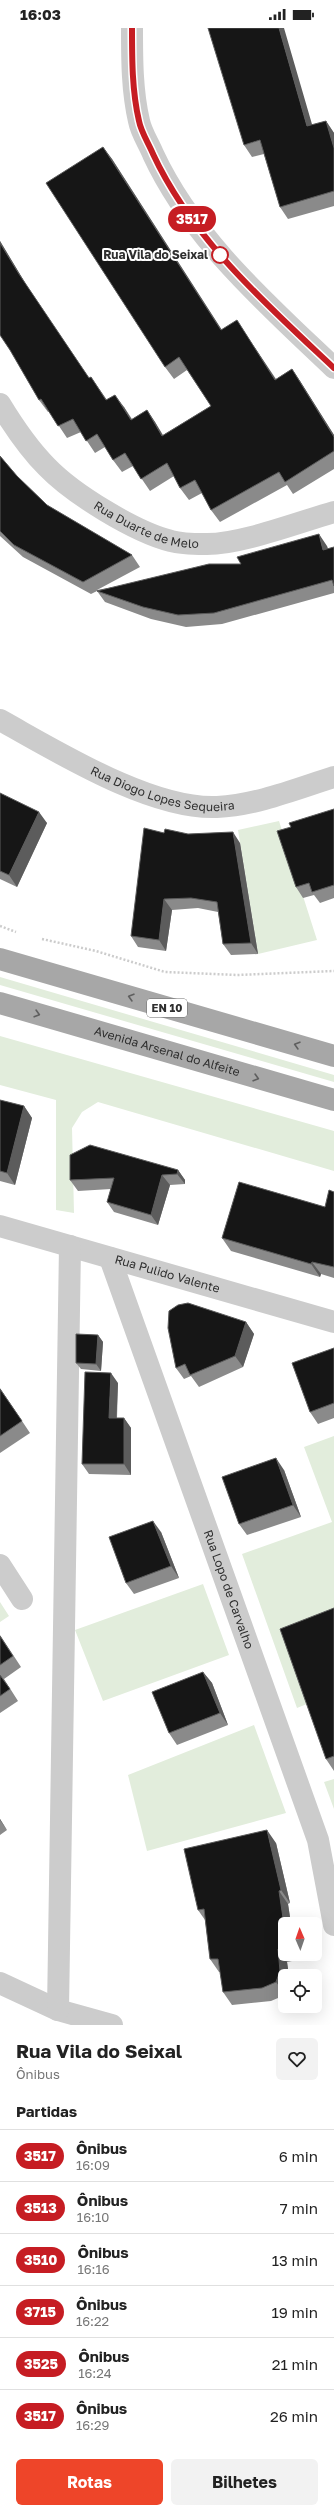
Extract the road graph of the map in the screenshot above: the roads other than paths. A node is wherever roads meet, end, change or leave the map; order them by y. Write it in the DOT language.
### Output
graph roads {
  1 [pos="132,28"];
  2 [pos="334,368"];
  3 [pos="0,404"];
  4 [pos="334,512"];
  5 [pos="0,720"];
  6 [pos="334,777"];
  7 [pos="0,959"];
  8 [pos="0,1003"];
  9 [pos="334,1056"];
  10 [pos="334,1100"];
  11 [pos="0,1226"];
  12 [pos="70,1246"];
  13 [pos="110,1258"];
  14 [pos="334,1322"];
  15 [pos="0,1564"];
  16 [pos="22,1599"];
  17 [pos="334,1925"];
  18 [pos="0,1983"];
  19 [pos="58,2010"];
  20 [pos="112,2025"];
  1 -- 2 [label="street"];
  3 -- 4 [label="street, Rua Duarte de Melo"];
  5 -- 6 [label="street, Rua Diogo Lopes Sequeira"];
  9 -- 7 [label="main road, EN 10, one-way"];
  8 -- 10 [label="main road, Avenida Arsenal do Alfeite, one-way"];
  11 -- 12 [label="street, Rua Pulido Valente"];
  12 -- 13 [label="street, Rua Pulido Valente"];
  12 -- 19 [label="street"];
  13 -- 14 [label="street, Rua Pulido Valente"];
  13 -- 17 [label="street, Rua Lopo de Carvalho"];
  15 -- 16 [label="street"];
  18 -- 19 [label="street"];
  19 -- 20 [label="street"];
}
